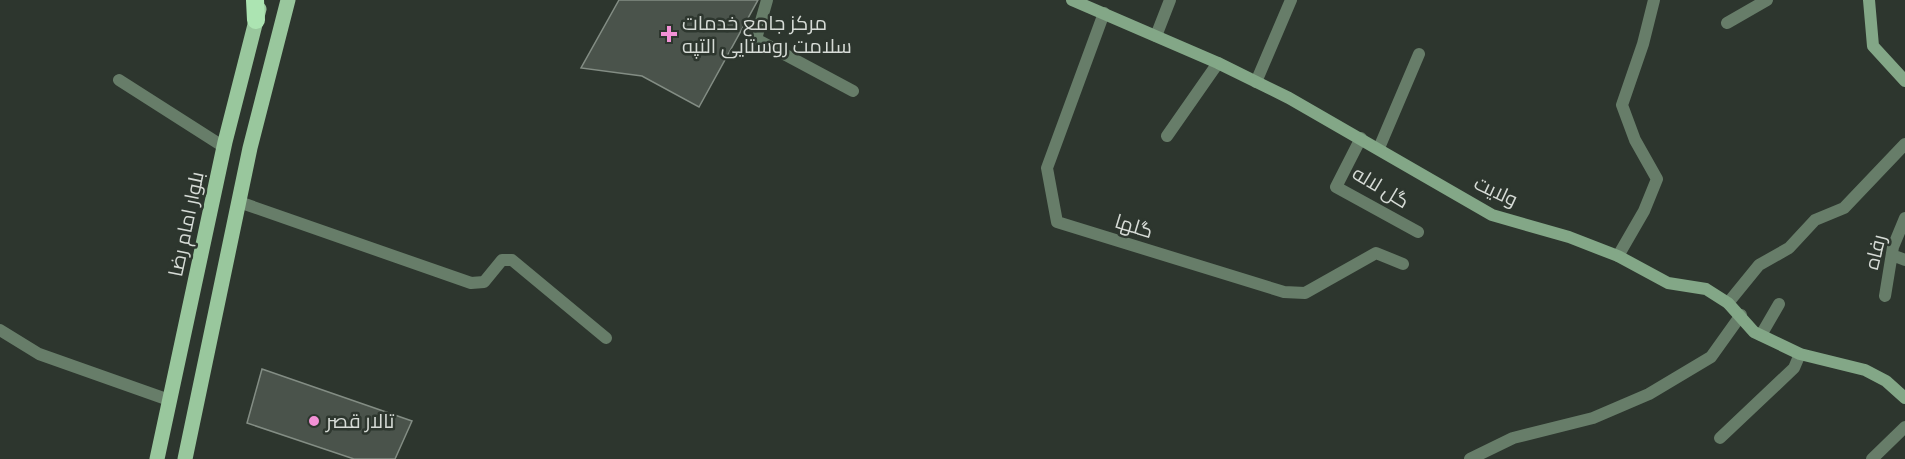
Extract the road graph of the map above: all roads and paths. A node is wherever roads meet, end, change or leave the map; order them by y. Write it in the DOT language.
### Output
graph roads {
  1 [pos="255,0"];
  2 [pos="262,0"];
  3 [pos="288,0"];
  4 [pos="767,0"];
  5 [pos="1072,0"];
  6 [pos="1170,0"];
  7 [pos="1291,0"];
  8 [pos="1654,0"];
  9 [pos="1767,0"];
  10 [pos="1869,0"];
  11 [pos="1104,13"];
  12 [pos="256,20"];
  13 [pos="1727,23"];
  14 [pos="1156,36"];
  15 [pos="1419,54"];
  16 [pos="1218,63"];
  17 [pos="119,80"];
  18 [pos="1905,81"];
  19 [pos="1256,82"];
  20 [pos="853,91"];
  21 [pos="1167,136"];
  22 [pos="1361,138"];
  23 [pos="1905,144"];
  24 [pos="224,147"];
  25 [pos="1380,148"];
  26 [pos="239,201"];
  27 [pos="1905,218"];
  28 [pos="1418,232"];
  29 [pos="1892,255"];
  30 [pos="1618,256"];
  31 [pos="1905,260"];
  32 [pos="1403,264"];
  33 [pos="1885,296"];
  34 [pos="1728,303"];
  35 [pos="1779,304"];
  36 [pos="1741,315"];
  37 [pos="0,330"];
  38 [pos="1761,335"];
  39 [pos="606,338"];
  40 [pos="1800,354"];
  41 [pos="1905,398"];
  42 [pos="170,400"];
  43 [pos="1905,427"];
  44 [pos="1720,438"];
  45 [pos="157,459"];
  46 [pos="185,459"];
  47 [pos="1470,459"];
  48 [pos="1872,459"];
  1 -- 12 [label="highway"];
  2 -- 12 [label="main road, بلوار امام رضا"];
  3 -- 26 [label="main road"];
  4 -- 20 [label="street"];
  5 -- 11 [label="street, ولایت"];
  6 -- 14 [label="street"];
  7 -- 19 [label="street"];
  8 -- 30 [label="street"];
  9 -- 13 [label="street"];
  10 -- 18 [label="street"];
  11 -- 14 [label="street, ولایت"];
  11 -- 32 [label="street, گلها"];
  12 -- 24 [label="main road, بلوار امام رضا"];
  14 -- 16 [label="street, ولایت"];
  15 -- 25 [label="street"];
  16 -- 19 [label="street, ولایت"];
  16 -- 21 [label="street"];
  17 -- 24 [label="street"];
  19 -- 22 [label="street, ولایت"];
  22 -- 25 [label="street, ولایت"];
  22 -- 28 [label="street, گل لاله"];
  23 -- 34 [label="street"];
  24 -- 42 [label="main road, بلوار امام رضا"];
  25 -- 30 [label="street, ولایت"];
  26 -- 39 [label="street"];
  26 -- 46 [label="main road"];
  27 -- 29 [label="street, رفاه"];
  29 -- 31 [label="street"];
  29 -- 33 [label="street, رفاه"];
  30 -- 34 [label="street, ولایت"];
  34 -- 36 [label="street, ولایت"];
  35 -- 38 [label="street"];
  36 -- 38 [label="street, ولایت"];
  36 -- 47 [label="street"];
  37 -- 42 [label="street"];
  38 -- 40 [label="street, ولایت"];
  40 -- 41 [label="street, ولایت"];
  40 -- 44 [label="street"];
  42 -- 45 [label="main road, بلوار امام رضا"];
  43 -- 48 [label="street"];
}
